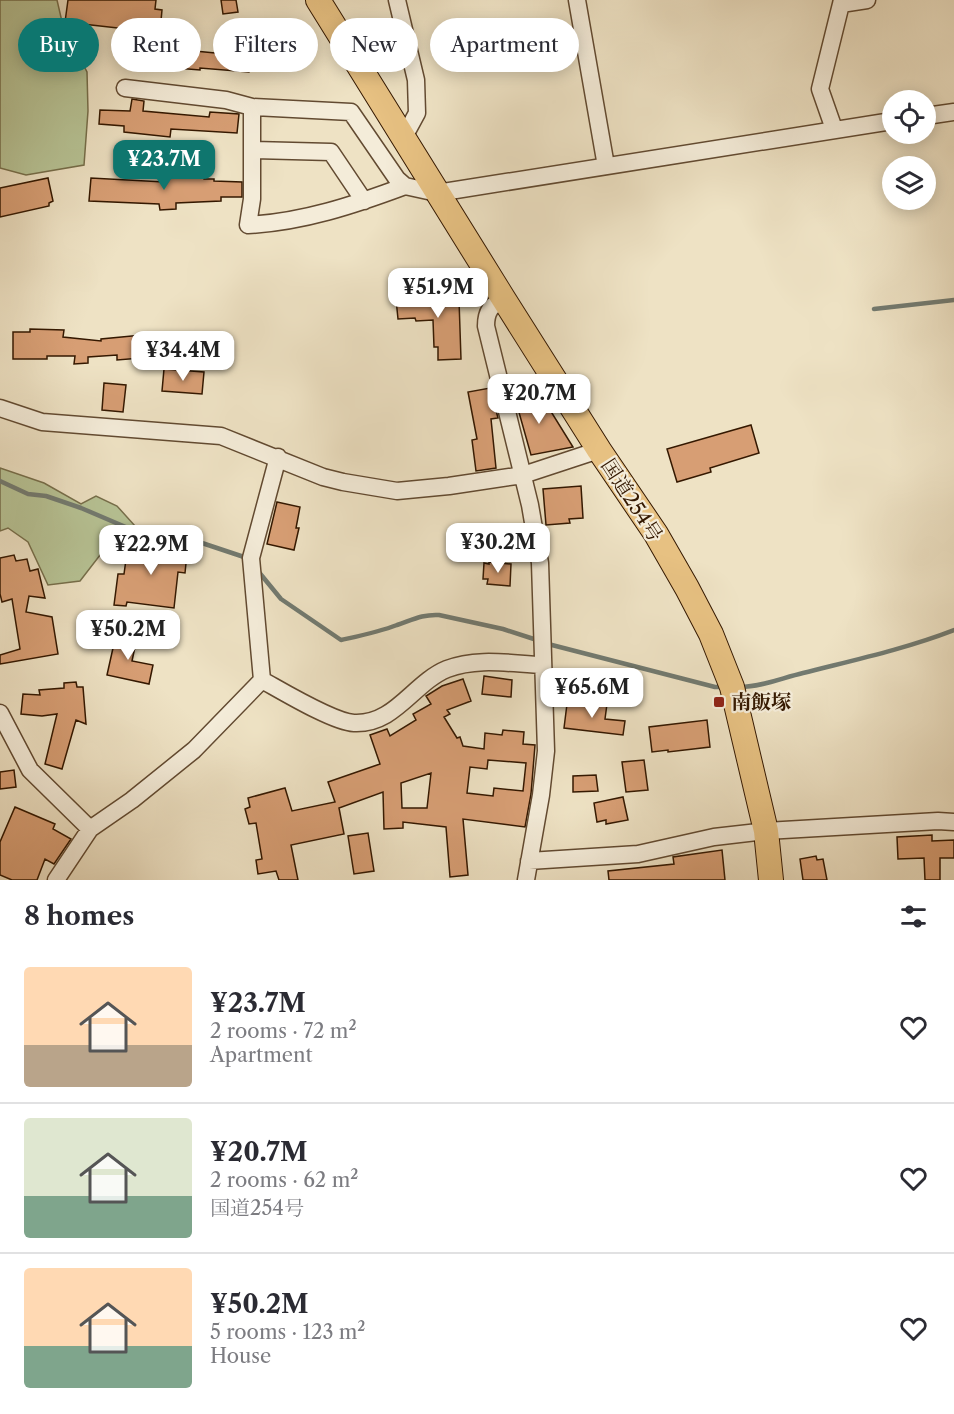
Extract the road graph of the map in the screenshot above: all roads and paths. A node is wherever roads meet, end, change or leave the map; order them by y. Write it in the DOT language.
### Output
graph roads {
  1 [pos="318,0"];
  2 [pos="397,0"];
  3 [pos="577,0"];
  4 [pos="867,0"];
  5 [pos="841,2"];
  6 [pos="125,88"];
  7 [pos="252,107"];
  8 [pos="954,112"];
  9 [pos="936,115"];
  10 [pos="882,122"];
  11 [pos="834,129"];
  12 [pos="404,137"];
  13 [pos="252,150"];
  14 [pos="606,166"];
  15 [pos="405,186"];
  16 [pos="437,193"];
  17 [pos="364,201"];
  18 [pos="502,298"];
  19 [pos="0,408"];
  20 [pos="599,450"];
  21 [pos="278,457"];
  22 [pos="523,475"];
  23 [pos="543,665"];
  24 [pos="262,680"];
  25 [pos="0,713"];
  26 [pos="954,822"];
  27 [pos="90,829"];
  28 [pos="766,831"];
  29 [pos="529,861"];
  30 [pos="56,880"];
  31 [pos="526,880"];
  32 [pos="771,880"];
  1 -- 12 [label="highway, 国道254号"];
  2 -- 12 [label="street"];
  3 -- 14 [label="street"];
  4 -- 5 [label="street"];
  5 -- 11 [label="street"];
  6 -- 7 [label="street"];
  7 -- 13 [label="street"];
  7 -- 15 [label="street"];
  8 -- 9 [label="street"];
  10 -- 11 [label="street"];
  11 -- 14 [label="street"];
  12 -- 16 [label="highway, 国道254号"];
  13 -- 17 [label="street"];
  13 -- 17 [label="street"];
  14 -- 16 [label="street"];
  15 -- 16 [label="street"];
  15 -- 17 [label="street"];
  16 -- 18 [label="highway, 国道254号"];
  18 -- 20 [label="highway, 国道254号"];
  18 -- 22 [label="street"];
  19 -- 21 [label="street"];
  20 -- 22 [label="street"];
  20 -- 28 [label="highway, 国道254号"];
  21 -- 22 [label="street"];
  21 -- 24 [label="street"];
  22 -- 23 [label="street"];
  23 -- 24 [label="street"];
  23 -- 29 [label="street"];
  24 -- 27 [label="street"];
  25 -- 27 [label="street"];
  26 -- 28 [label="street"];
  27 -- 30 [label="street"];
  28 -- 29 [label="street"];
  28 -- 32 [label="highway, 国道254号"];
  29 -- 31 [label="street"];
}
